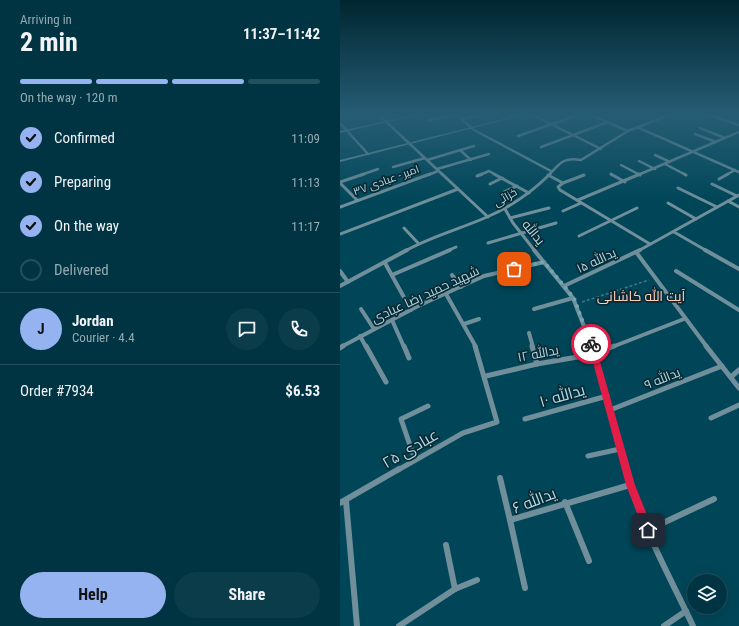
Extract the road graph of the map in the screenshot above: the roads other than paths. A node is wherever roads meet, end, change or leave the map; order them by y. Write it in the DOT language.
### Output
graph roads {
  1 [pos="359,144"];
  2 [pos="409,144"];
  3 [pos="500,144"];
  4 [pos="548,144"];
  5 [pos="591,144"];
  6 [pos="608,144"];
  7 [pos="676,144"];
  8 [pos="711,144"];
  9 [pos="474,146"];
  10 [pos="540,147"];
  11 [pos="601,149"];
  12 [pos="460,150"];
  13 [pos="693,152"];
  14 [pos="368,154"];
  15 [pos="489,154"];
  16 [pos="655,155"];
  17 [pos="426,159"];
  18 [pos="471,160"];
  19 [pos="340,161"];
  20 [pos="639,161"];
  21 [pos="670,162"];
  22 [pos="665,164"];
  23 [pos="621,165"];
  24 [pos="393,167"];
  25 [pos="378,169"];
  26 [pos="655,169"];
  27 [pos="438,170"];
  28 [pos="735,170"];
  29 [pos="552,171"];
  30 [pos="739,172"];
  31 [pos="610,174"];
  32 [pos="548,175"];
  33 [pos="640,175"];
  34 [pos="686,175"];
  35 [pos="477,176"];
  36 [pos="584,176"];
  37 [pos="502,178"];
  38 [pos="719,180"];
  39 [pos="340,182"];
  40 [pos="625,182"];
  41 [pos="490,184"];
  42 [pos="563,184"];
  43 [pos="712,184"];
  44 [pos="517,186"];
  45 [pos="678,188"];
  46 [pos="458,189"];
  47 [pos="504,192"];
  48 [pos="529,193"];
  49 [pos="738,196"];
  50 [pos="357,200"];
  51 [pos="578,200"];
  52 [pos="728,201"];
  53 [pos="581,203"];
  54 [pos="668,203"];
  55 [pos="340,207"];
  56 [pos="717,207"];
  57 [pos="739,207"];
  58 [pos="549,208"];
  59 [pos="637,208"];
  60 [pos="505,209"];
  61 [pos="563,212"];
  62 [pos="488,217"];
  63 [pos="510,218"];
  64 [pos="696,219"];
  65 [pos="610,220"];
  66 [pos="556,223"];
  67 [pos="404,228"];
  68 [pos="522,232"];
  69 [pos="674,232"];
  70 [pos="340,234"];
  71 [pos="579,236"];
  72 [pos="418,243"];
  73 [pos="488,243"];
  74 [pos="650,244"];
  75 [pos="456,247"];
  76 [pos="636,252"];
  77 [pos="544,262"];
  78 [pos="385,263"];
  79 [pos="739,269"];
  80 [pos="340,271"];
  81 [pos="676,271"];
  82 [pos="452,274"];
  83 [pos="392,275"];
  84 [pos="348,282"];
  85 [pos="340,286"];
  86 [pos="564,286"];
  87 [pos="461,287"];
  88 [pos="446,294"];
  89 [pos="574,298"];
  90 [pos="361,309"];
  91 [pos="534,309"];
  92 [pos="411,310"];
  93 [pos="739,310"];
  94 [pos="479,319"];
  95 [pos="684,319"];
  96 [pos="392,320"];
  97 [pos="464,324"];
  98 [pos="374,329"];
  99 [pos="529,333"];
  100 [pos="360,336"];
  101 [pos="340,348"];
  102 [pos="595,354"];
  103 [pos="409,358"];
  104 [pos="537,364"];
  105 [pos="722,366"];
  106 [pos="739,370"];
  107 [pos="486,376"];
  108 [pos="730,377"];
  109 [pos="386,382"];
  110 [pos="739,388"];
  111 [pos="607,396"];
  112 [pos="739,405"];
  113 [pos="428,406"];
  114 [pos="610,410"];
  115 [pos="711,418"];
  116 [pos="524,419"];
  117 [pos="620,449"];
  118 [pos="588,456"];
  119 [pos="415,460"];
  120 [pos="500,478"];
  121 [pos="630,485"];
  122 [pos="714,499"];
  123 [pos="343,502"];
  124 [pos="565,502"];
  125 [pos="510,520"];
  126 [pos="648,530"];
  127 [pos="446,545"];
  128 [pos="589,561"];
  129 [pos="477,580"];
  130 [pos="525,588"];
  131 [pos="455,589"];
  132 [pos="686,611"];
  133 [pos="357,626"];
  134 [pos="399,626"];
  135 [pos="664,626"];
  136 [pos="693,626"];
  1 -- 14 [label="street"];
  2 -- 14 [label="street"];
  2 -- 17 [label="street"];
  3 -- 29 [label="street"];
  4 -- 10 [label="street"];
  5 -- 11 [label="street"];
  6 -- 11 [label="street, خزائی"];
  7 -- 13 [label="street"];
  8 -- 13 [label="street"];
  9 -- 12 [label="street"];
  11 -- 29 [label="street, خزائی"];
  12 -- 17 [label="street"];
  12 -- 18 [label="street"];
  13 -- 21 [label="street"];
  13 -- 28 [label="street"];
  14 -- 19 [label="street"];
  15 -- 18 [label="street, امیر - عبادی ۳۷"];
  16 -- 21 [label="street"];
  17 -- 24 [label="street"];
  17 -- 27 [label="street"];
  18 -- 27 [label="street, امیر - عبادی ۳۷"];
  20 -- 26 [label="street"];
  21 -- 22 [label="street"];
  22 -- 26 [label="street"];
  22 -- 34 [label="street"];
  23 -- 33 [label="street"];
  25 -- 39 [label="street"];
  26 -- 33 [label="street"];
  27 -- 46 [label="street"];
  27 -- 50 [label="street, امیر - عبادی ۳۷"];
  28 -- 30 [label="street"];
  28 -- 38 [label="street"];
  29 -- 32 [label="street, خزائی"];
  31 -- 40 [label="street"];
  32 -- 42 [label="street"];
  32 -- 48 [label="street, خزائی"];
  33 -- 40 [label="street"];
  35 -- 37 [label="street"];
  36 -- 42 [label="street"];
  37 -- 41 [label="street"];
  37 -- 44 [label="street"];
  39 -- 50 [label="street"];
  40 -- 51 [label="street"];
  42 -- 51 [label="street"];
  43 -- 49 [label="street"];
  44 -- 47 [label="street"];
  44 -- 48 [label="street"];
  45 -- 56 [label="street"];
  46 -- 62 [label="street"];
  46 -- 70 [label="street"];
  48 -- 60 [label="street, خزائی"];
  49 -- 52 [label="street, یدالله ۱۵"];
  50 -- 55 [label="street, امیر - عبادی ۳۷"];
  51 -- 53 [label="street"];
  52 -- 56 [label="street, یدالله ۱۵"];
  52 -- 57 [label="street"];
  53 -- 61 [label="street"];
  53 -- 65 [label="street"];
  54 -- 64 [label="street"];
  56 -- 64 [label="street, یدالله ۱۵"];
  58 -- 63 [label="street"];
  59 -- 65 [label="street"];
  60 -- 62 [label="street, خزائی"];
  60 -- 63 [label="street, یدالله"];
  62 -- 72 [label="street, خزائی"];
  63 -- 68 [label="street, یدالله"];
  64 -- 69 [label="street, یدالله ۱۵"];
  65 -- 71 [label="street"];
  65 -- 74 [label="street"];
  66 -- 68 [label="street"];
  67 -- 72 [label="street"];
  68 -- 73 [label="street"];
  68 -- 77 [label="street, یدالله"];
  69 -- 74 [label="street, یدالله ۱۵"];
  69 -- 79 [label="street"];
  72 -- 78 [label="street, خزائی"];
  74 -- 76 [label="street, یدالله ۱۵"];
  75 -- 83 [label="street"];
  76 -- 86 [label="street, یدالله ۱۵"];
  76 -- 95 [label="street"];
  77 -- 86 [label="street, یدالله"];
  77 -- 87 [label="street, شهید حمید رضا عبادی"];
  78 -- 83 [label="street"];
  78 -- 84 [label="street, خزائی"];
  80 -- 84 [label="street"];
  81 -- 93 [label="street"];
  82 -- 87 [label="street"];
  83 -- 92 [label="street"];
  84 -- 85 [label="street, خزائی"];
  86 -- 89 [label="street, یدالله"];
  87 -- 88 [label="street, شهید حمید رضا عبادی"];
  88 -- 92 [label="street, شهید حمید رضا عبادی"];
  88 -- 97 [label="street"];
  89 -- 91 [label="street"];
  89 -- 102 [label="street"];
  90 -- 98 [label="street"];
  92 -- 96 [label="street, شهید حمید رضا عبادی"];
  94 -- 97 [label="street"];
  95 -- 102 [label="street, یدالله ۱۲"];
  95 -- 105 [label="street"];
  96 -- 98 [label="street, شهید حمید رضا عبادی"];
  96 -- 103 [label="street"];
  97 -- 107 [label="street"];
  98 -- 100 [label="street, شهید حمید رضا عبادی"];
  99 -- 104 [label="street"];
  100 -- 101 [label="street, شهید حمید رضا عبادی"];
  100 -- 109 [label="street"];
  102 -- 104 [label="street, یدالله ۱۲"];
  102 -- 111 [label="street"];
  104 -- 107 [label="street, یدالله ۱۲"];
  105 -- 108 [label="street"];
  105 -- 114 [label="street, یدالله ۹"];
  106 -- 108 [label="street"];
  107 -- 119 [label="street, عبادی ۲۵"];
  108 -- 110 [label="street"];
  111 -- 114 [label="street"];
  111 -- 116 [label="street, یدالله ۱۰"];
  112 -- 115 [label="street"];
  113 -- 119 [label="street"];
  114 -- 117 [label="street"];
  117 -- 118 [label="street"];
  117 -- 121 [label="street"];
  119 -- 123 [label="street, عبادی ۲۵"];
  120 -- 125 [label="street"];
  121 -- 124 [label="street, یدالله ۶"];
  121 -- 126 [label="street"];
  122 -- 126 [label="street"];
  123 -- 133 [label="street"];
  124 -- 125 [label="street, یدالله ۶"];
  124 -- 128 [label="street"];
  125 -- 130 [label="street, یدالله ۶"];
  126 -- 132 [label="street"];
  127 -- 131 [label="street"];
  129 -- 131 [label="street"];
  131 -- 134 [label="street"];
  132 -- 135 [label="street"];
  132 -- 136 [label="street"];
}
